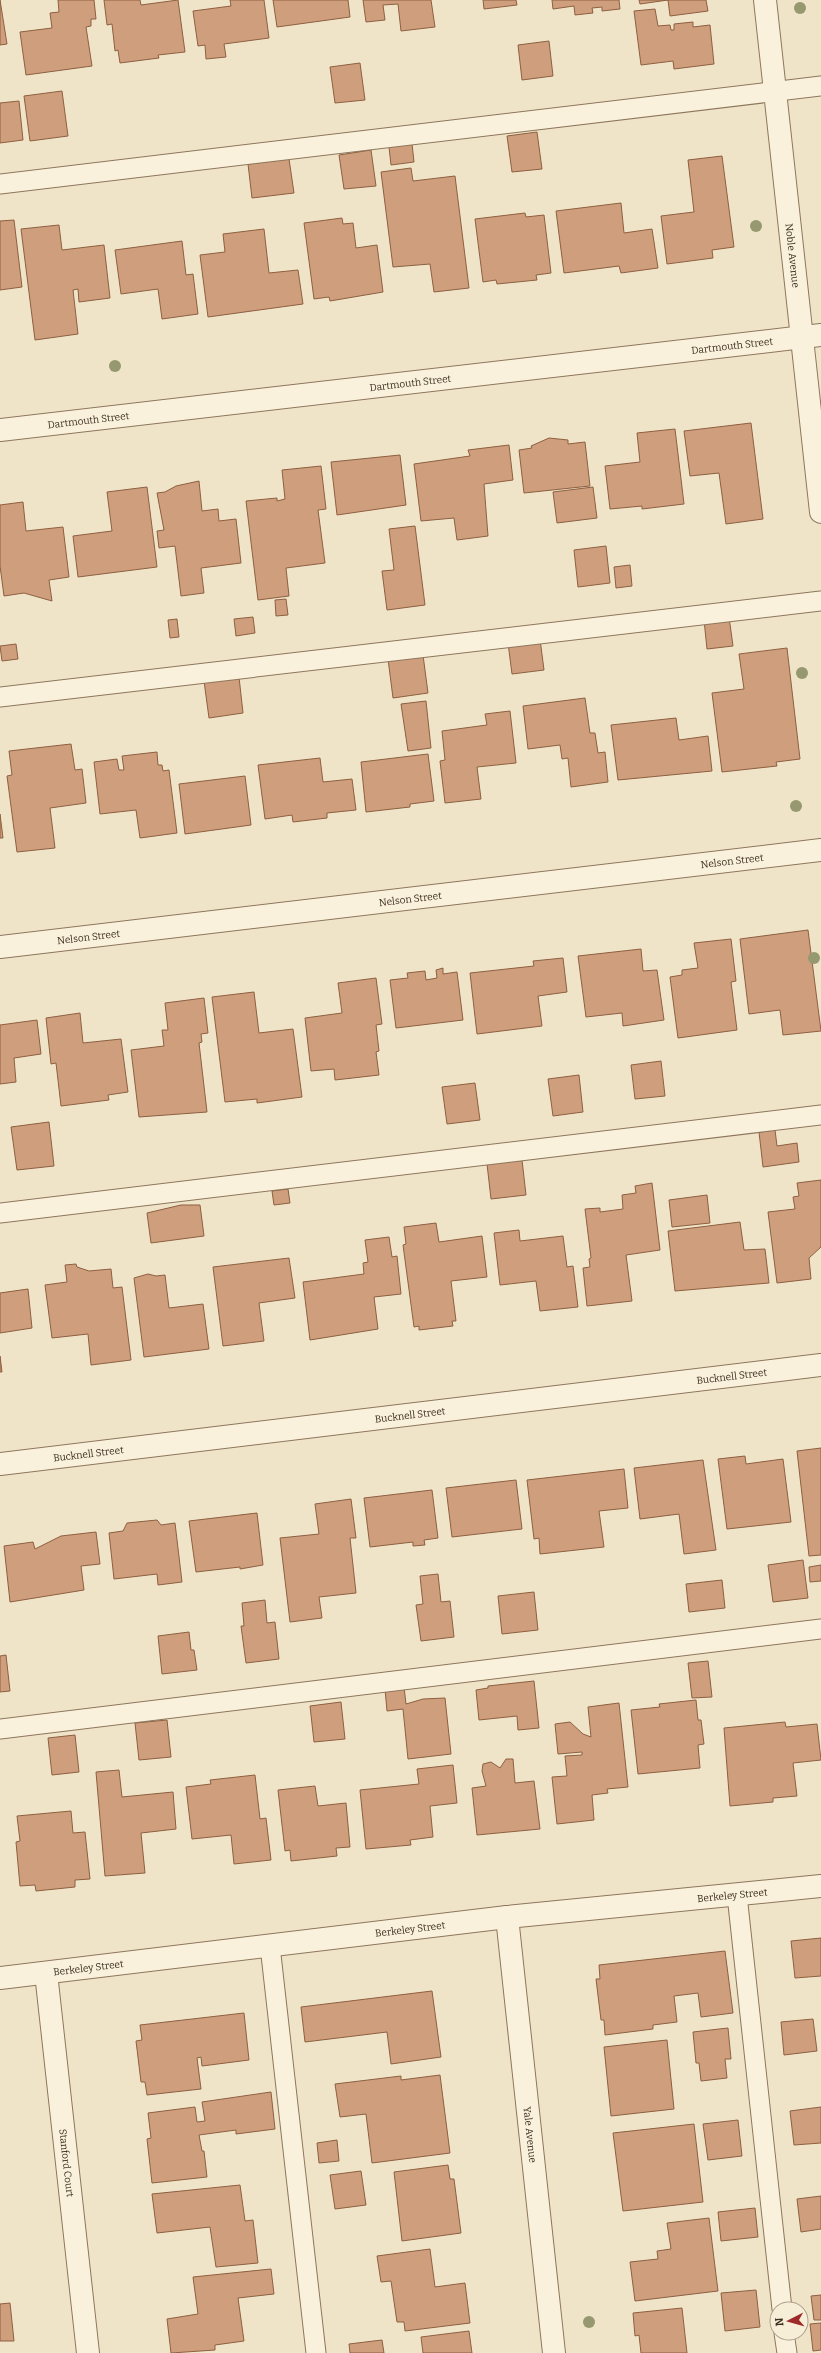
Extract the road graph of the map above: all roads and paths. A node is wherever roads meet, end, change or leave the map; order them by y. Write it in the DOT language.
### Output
graph roads {
  1 [pos="764,0"];
  2 [pos="821,86"];
  3 [pos="775,92"];
  4 [pos="0,184"];
  5 [pos="811,336"];
  6 [pos="0,430"];
  7 [pos="821,512"];
  8 [pos="821,601"];
  9 [pos="0,697"];
  10 [pos="821,850"];
  11 [pos="0,947"];
  12 [pos="821,1115"];
  13 [pos="0,1213"];
  14 [pos="821,1364"];
  15 [pos="0,1464"];
  16 [pos="821,1628"];
  17 [pos="0,1729"];
  18 [pos="821,1886"];
  19 [pos="736,1894"];
  20 [pos="507,1917"];
  21 [pos="270,1946"];
  22 [pos="46,1973"];
  23 [pos="0,1978"];
  24 [pos="781,2301"];
  25 [pos="785,2341"];
  26 [pos="88,2353"];
  27 [pos="316,2353"];
  28 [pos="554,2353"];
  29 [pos="787,2353"];
  1 -- 3 [label="street, Noble Avenue"];
  2 -- 3 [label="lane"];
  3 -- 4 [label="lane"];
  3 -- 5 [label="street, Noble Avenue"];
  5 -- 6 [label="street, Dartmouth Street"];
  5 -- 7 [label="street, Noble Avenue"];
  8 -- 9 [label="lane"];
  10 -- 11 [label="street, Nelson Street"];
  12 -- 13 [label="lane"];
  14 -- 15 [label="street, Bucknell Street"];
  16 -- 17 [label="lane"];
  18 -- 19 [label="street, Berkeley Street"];
  19 -- 20 [label="street, Berkeley Street"];
  19 -- 24 [label="lane"];
  20 -- 21 [label="street, Berkeley Street"];
  20 -- 28 [label="street, Yale Avenue"];
  21 -- 22 [label="street, Berkeley Street"];
  21 -- 27 [label="lane"];
  22 -- 23 [label="street, Berkeley Street"];
  22 -- 26 [label="street, Stanford Court"];
  25 -- 29 [label="lane"];
}
